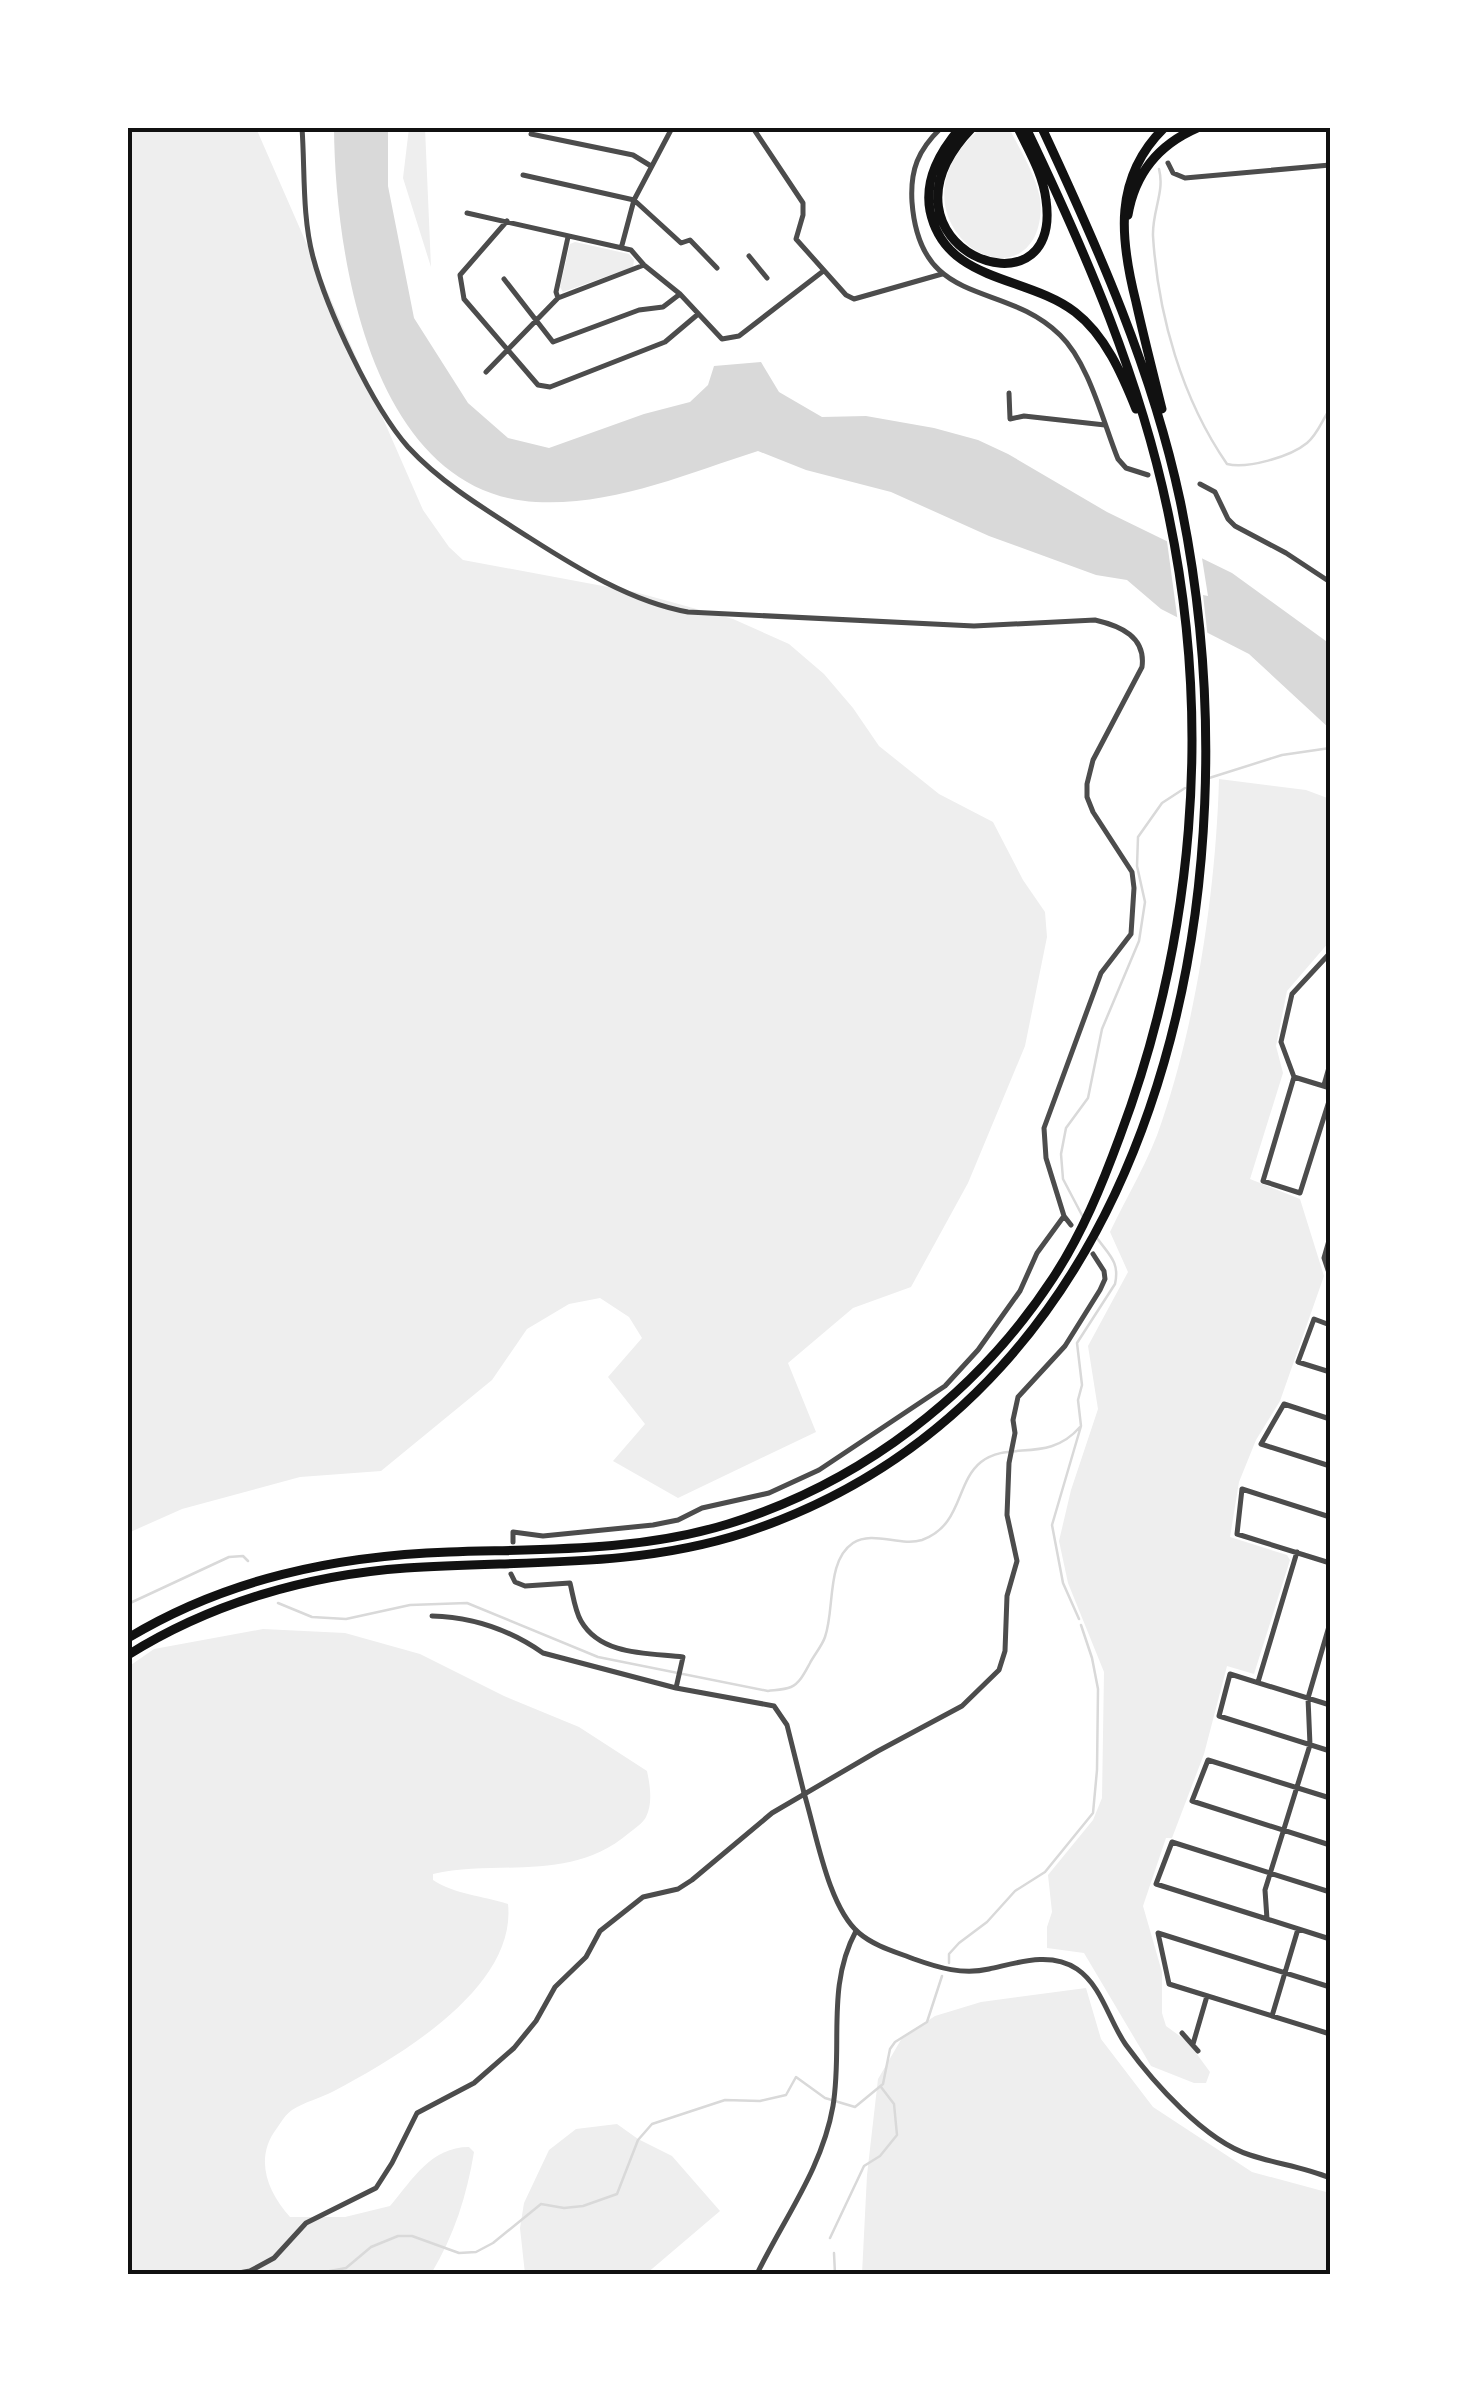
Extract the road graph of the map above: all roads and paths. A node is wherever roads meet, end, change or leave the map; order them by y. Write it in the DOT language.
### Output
graph roads {
  1 [pos="302,128"];
  2 [pos="672,128"];
  3 [pos="753,128"];
  4 [pos="941,128"];
  5 [pos="960,128"];
  6 [pos="972,128"];
  7 [pos="1022,128"];
  8 [pos="1042,128"];
  9 [pos="1164,128"];
  10 [pos="1197,128"];
  11 [pos="532,134"];
  12 [pos="1168,163"];
  13 [pos="1330,165"];
  14 [pos="652,166"];
  15 [pos="524,176"];
  16 [pos="634,200"];
  17 [pos="467,213"];
  18 [pos="509,220"];
  19 [pos="568,237"];
  20 [pos="622,246"];
  21 [pos="750,256"];
  22 [pos="644,266"];
  23 [pos="716,268"];
  24 [pos="822,272"];
  25 [pos="942,274"];
  26 [pos="504,278"];
  27 [pos="767,278"];
  28 [pos="680,294"];
  29 [pos="558,298"];
  30 [pos="1136,301"];
  31 [pos="697,315"];
  32 [pos="537,317"];
  33 [pos="510,351"];
  34 [pos="486,372"];
  35 [pos="1010,394"];
  36 [pos="1105,425"];
  37 [pos="1148,474"];
  38 [pos="1200,484"];
  39 [pos="1162,487"];
  40 [pos="1187,525"];
  41 [pos="1330,582"];
  42 [pos="1330,954"];
  43 [pos="1330,1064"];
  44 [pos="1294,1077"];
  45 [pos="1327,1087"];
  46 [pos="1330,1098"];
  47 [pos="1064,1216"];
  48 [pos="1076,1228"];
  49 [pos="1330,1237"];
  50 [pos="1093,1254"];
  51 [pos="1330,1276"];
  52 [pos="1330,1325"];
  53 [pos="1330,1372"];
  54 [pos="1330,1419"];
  55 [pos="1330,1466"];
  56 [pos="1330,1517"];
  57 [pos="513,1542"];
  58 [pos="1297,1552"];
  59 [pos="1330,1563"];
  60 [pos="512,1574"];
  61 [pos="432,1616"];
  62 [pos="1330,1623"];
  63 [pos="128,1638"];
  64 [pos="1321,1654"];
  65 [pos="128,1656"];
  66 [pos="1330,1657"];
  67 [pos="1258,1682"];
  68 [pos="677,1684"];
  69 [pos="1308,1698"];
  70 [pos="1330,1705"];
  71 [pos="1310,1745"];
  72 [pos="1330,1751"];
  73 [pos="1297,1788"];
  74 [pos="804,1793"];
  75 [pos="1330,1798"];
  76 [pos="1284,1830"];
  77 [pos="1330,1845"];
  78 [pos="1271,1874"];
  79 [pos="1330,1892"];
  80 [pos="1267,1918"];
  81 [pos="1298,1929"];
  82 [pos="856,1931"];
  83 [pos="1330,1939"];
  84 [pos="1286,1973"];
  85 [pos="1330,1987"];
  86 [pos="1207,1996"];
  87 [pos="1272,2016"];
  88 [pos="1182,2033"];
  89 [pos="1330,2034"];
  90 [pos="1193,2044"];
  91 [pos="1198,2050"];
  92 [pos="1330,2178"];
  93 [pos="233,2274"];
  94 [pos="757,2274"];
  1 -- 47 [label="street"];
  2 -- 14 [label="street"];
  3 -- 24 [label="street"];
  4 -- 25 [label="street"];
  5 -- 39 [label="highway"];
  6 -- 7 [label="highway"];
  7 -- 39 [label="highway"];
  8 -- 40 [label="highway"];
  9 -- 30 [label="highway"];
  10 -- 30 [label="highway"];
  11 -- 14 [label="street"];
  12 -- 13 [label="street"];
  14 -- 16 [label="street"];
  15 -- 16 [label="street"];
  16 -- 20 [label="street"];
  16 -- 23 [label="street"];
  17 -- 18 [label="street"];
  18 -- 19 [label="street"];
  18 -- 33 [label="street"];
  19 -- 20 [label="street"];
  19 -- 29 [label="street"];
  20 -- 22 [label="street"];
  21 -- 27 [label="street"];
  22 -- 28 [label="street"];
  22 -- 29 [label="street"];
  24 -- 25 [label="street"];
  24 -- 31 [label="street"];
  25 -- 36 [label="street"];
  26 -- 32 [label="street"];
  28 -- 31 [label="street"];
  28 -- 32 [label="street"];
  29 -- 32 [label="street"];
  30 -- 40 [label="highway"];
  31 -- 33 [label="street"];
  32 -- 33 [label="street"];
  33 -- 34 [label="street"];
  35 -- 36 [label="street"];
  36 -- 37 [label="street"];
  38 -- 41 [label="street"];
  39 -- 48 [label="highway"];
  40 -- 65 [label="highway"];
  42 -- 44 [label="street"];
  43 -- 45 [label="street"];
  44 -- 45 [label="street"];
  44 -- 46 [label="street"];
  47 -- 48 [label="street"];
  47 -- 57 [label="street"];
  48 -- 63 [label="highway"];
  49 -- 51 [label="street"];
  50 -- 74 [label="street"];
  52 -- 53 [label="street"];
  54 -- 55 [label="street"];
  56 -- 58 [label="street"];
  58 -- 59 [label="street"];
  58 -- 67 [label="street"];
  60 -- 68 [label="street"];
  61 -- 68 [label="street"];
  62 -- 64 [label="street"];
  64 -- 66 [label="street"];
  64 -- 69 [label="street"];
  67 -- 69 [label="street"];
  67 -- 71 [label="street"];
  68 -- 74 [label="street"];
  69 -- 70 [label="street"];
  69 -- 71 [label="street"];
  71 -- 72 [label="street"];
  71 -- 73 [label="street"];
  73 -- 75 [label="street"];
  73 -- 76 [label="street"];
  73 -- 76 [label="street"];
  74 -- 82 [label="street"];
  74 -- 93 [label="street"];
  76 -- 77 [label="street"];
  76 -- 78 [label="street"];
  78 -- 79 [label="street"];
  78 -- 80 [label="street"];
  78 -- 80 [label="street"];
  80 -- 81 [label="street"];
  81 -- 83 [label="street"];
  81 -- 84 [label="street"];
  82 -- 92 [label="street"];
  82 -- 94 [label="street"];
  84 -- 85 [label="street"];
  84 -- 86 [label="street"];
  84 -- 87 [label="street"];
  86 -- 87 [label="street"];
  86 -- 90 [label="street"];
  87 -- 89 [label="street"];
  88 -- 90 [label="street"];
  90 -- 91 [label="street"];
}
